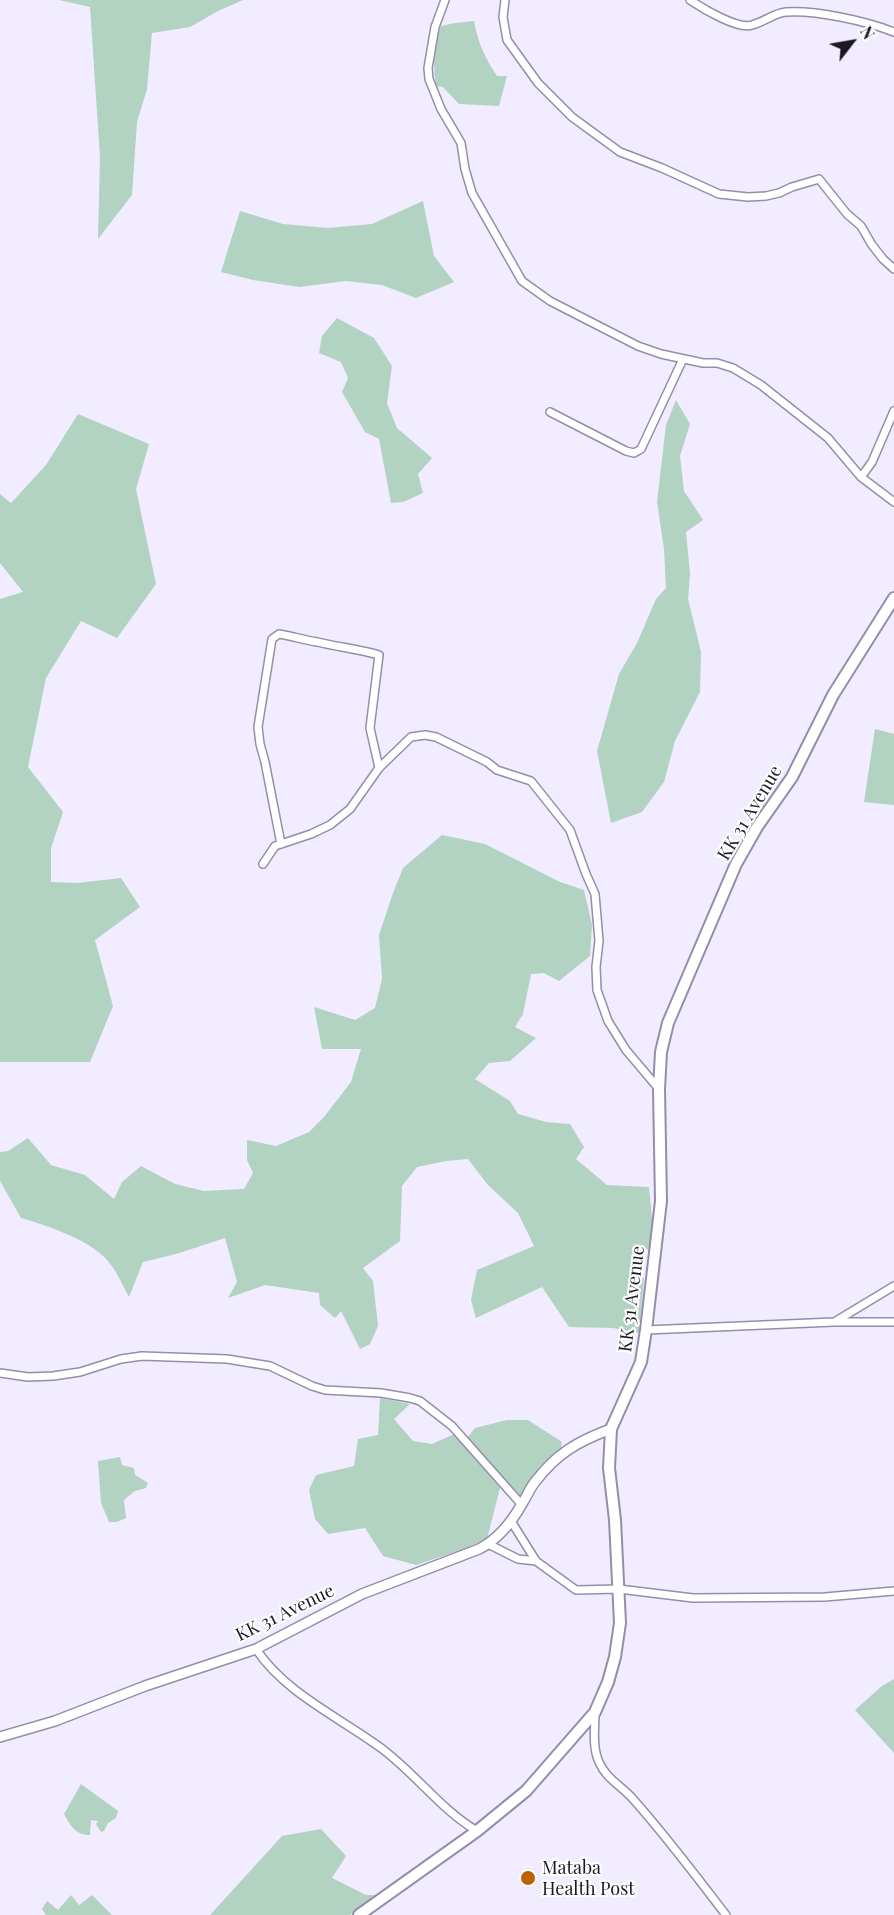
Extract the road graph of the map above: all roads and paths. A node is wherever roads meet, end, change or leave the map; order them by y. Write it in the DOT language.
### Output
graph roads {
  1 [pos="445,0"];
  2 [pos="505,0"];
  3 [pos="690,0"];
  4 [pos="894,32"];
  5 [pos="894,268"];
  6 [pos="683,359"];
  7 [pos="894,411"];
  8 [pos="550,412"];
  9 [pos="864,474"];
  10 [pos="894,502"];
  11 [pos="894,598"];
  12 [pos="379,768"];
  13 [pos="281,843"];
  14 [pos="263,864"];
  15 [pos="659,1089"];
  16 [pos="894,1286"];
  17 [pos="834,1322"];
  18 [pos="894,1322"];
  19 [pos="646,1330"];
  20 [pos="0,1373"];
  21 [pos="611,1429"];
  22 [pos="522,1505"];
  23 [pos="511,1521"];
  24 [pos="488,1544"];
  25 [pos="536,1561"];
  26 [pos="619,1589"];
  27 [pos="894,1591"];
  28 [pos="256,1649"];
  29 [pos="595,1712"];
  30 [pos="0,1737"];
  31 [pos="477,1831"];
  32 [pos="359,1915"];
  33 [pos="726,1915"];
  1 -- 6 [label="street"];
  2 -- 5 [label="street"];
  3 -- 4 [label="street"];
  6 -- 8 [label="street"];
  6 -- 10 [label="street"];
  7 -- 9 [label="street"];
  11 -- 15 [label="main road, KK 31 Avenue"];
  12 -- 13 [label="street"];
  12 -- 13 [label="street"];
  12 -- 15 [label="street"];
  13 -- 14 [label="street"];
  15 -- 19 [label="main road, KK 31 Avenue"];
  16 -- 17 [label="street"];
  17 -- 18 [label="street"];
  17 -- 19 [label="street"];
  19 -- 21 [label="main road, KK 31 Avenue"];
  20 -- 22 [label="street"];
  21 -- 22 [label="street, KK 31 Avenue"];
  21 -- 26 [label="main road"];
  22 -- 23 [label="street, KK 31 Avenue"];
  23 -- 24 [label="street, KK 31 Avenue"];
  23 -- 25 [label="street"];
  24 -- 25 [label="street"];
  24 -- 28 [label="street, KK 31 Avenue"];
  25 -- 26 [label="street"];
  26 -- 27 [label="street"];
  26 -- 29 [label="main road"];
  28 -- 30 [label="street, KK 31 Avenue"];
  28 -- 31 [label="street"];
  29 -- 31 [label="main road"];
  29 -- 33 [label="street"];
  31 -- 32 [label="main road"];
}
